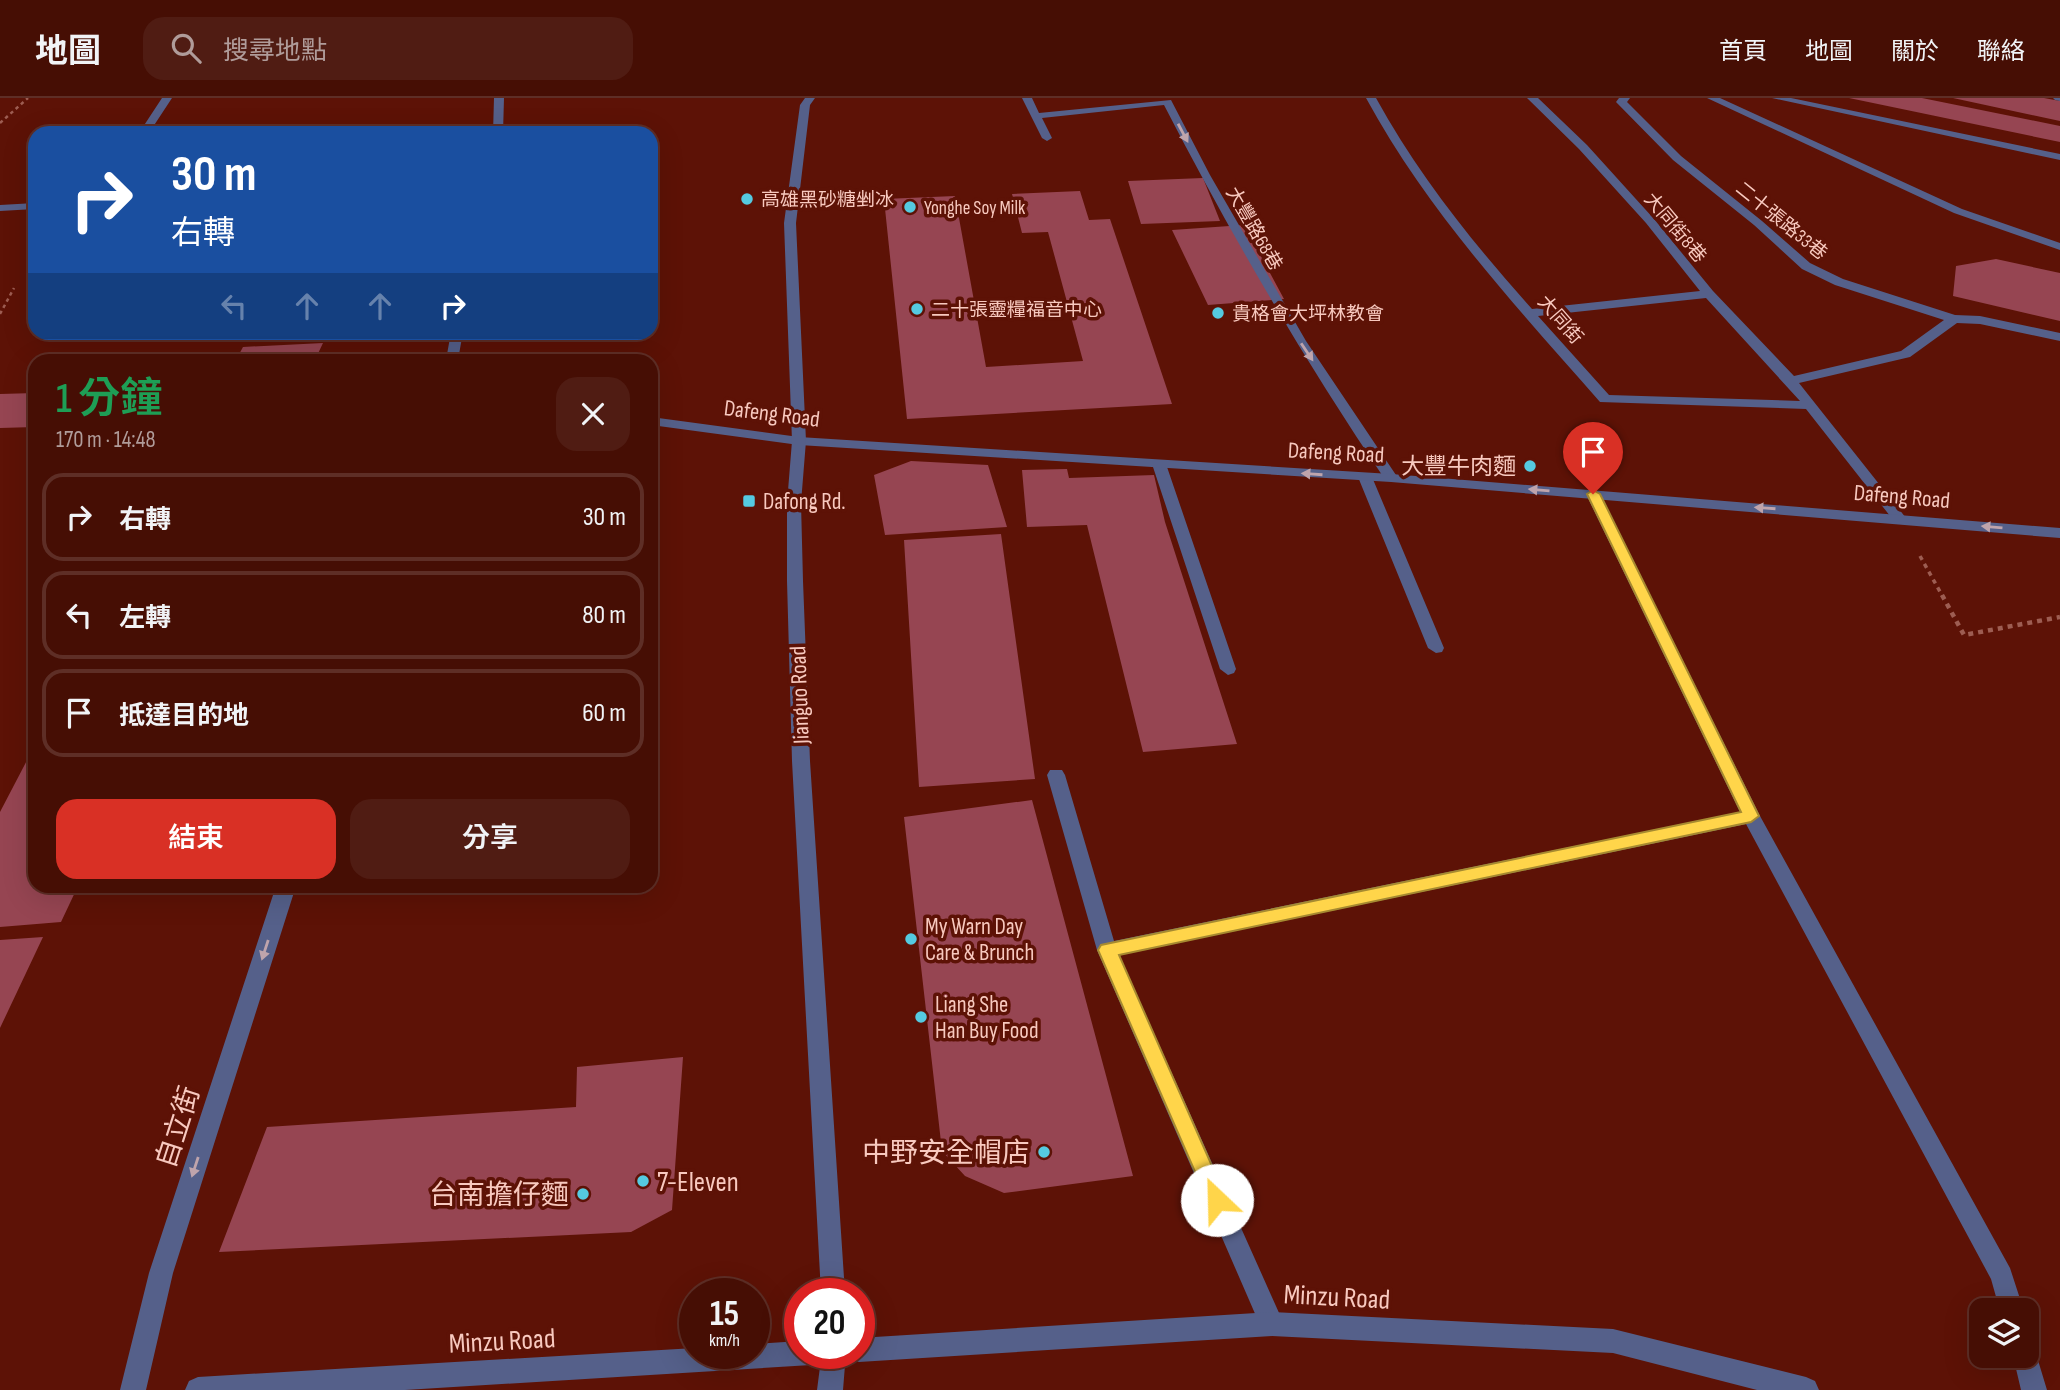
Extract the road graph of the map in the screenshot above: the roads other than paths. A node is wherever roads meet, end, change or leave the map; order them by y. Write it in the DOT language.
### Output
graph roads {
  1 [pos="167,98"];
  2 [pos="499,98"];
  3 [pos="810,98"];
  4 [pos="1027,98"];
  5 [pos="1371,98"];
  6 [pos="1532,98"];
  7 [pos="1625,98"];
  8 [pos="1712,98"];
  9 [pos="1777,98"];
  10 [pos="1165,100"];
  11 [pos="1036,116"];
  12 [pos="149,126"];
  13 [pos="498,126"];
  14 [pos="1047,138"];
  15 [pos="2060,157"];
  16 [pos="28,206"];
  17 [pos="0,208"];
  18 [pos="2060,247"];
  19 [pos="1709,294"];
  20 [pos="1531,313"];
  21 [pos="1954,319"];
  22 [pos="2060,337"];
  23 [pos="1790,381"];
  24 [pos="1809,405"];
  25 [pos="658,422"];
  26 [pos="799,441"];
  27 [pos="1159,464"];
  28 [pos="1365,477"];
  29 [pos="1391,478"];
  30 [pos="1593,494"];
  31 [pos="1899,518"];
  32 [pos="2060,533"];
  33 [pos="1436,648"];
  34 [pos="1228,669"];
  35 [pos="1056,775"];
  36 [pos="1751,816"];
  37 [pos="284,893"];
  38 [pos="1107,950"];
  39 [pos="832,1278"];
  40 [pos="2008,1298"];
  41 [pos="1272,1324"];
  42 [pos="875,1349"];
  43 [pos="784,1355"];
  44 [pos="2028,1368"];
  45 [pos="833,1369"];
  46 [pos="133,1390"];
  47 [pos="198,1390"];
  48 [pos="831,1390"];
  49 [pos="1807,1390"];
  50 [pos="2034,1390"];
  1 -- 12 [label="street"];
  2 -- 13 [label="street"];
  3 -- 26 [label="street, Jianguo Road"];
  4 -- 11 [label="street"];
  5 -- 20 [label="street, 大同街"];
  6 -- 19 [label="street, 大同街8巷"];
  7 -- 21 [label="street, 二十張路33巷"];
  8 -- 18 [label="street"];
  9 -- 15 [label="street"];
  10 -- 11 [label="street, 大豐路68巷"];
  10 -- 29 [label="street, 大豐路68巷, one-way"];
  11 -- 14 [label="street"];
  16 -- 17 [label="street"];
  19 -- 20 [label="street"];
  19 -- 23 [label="street, 大同街8巷"];
  20 -- 24 [label="street, 大同街"];
  21 -- 22 [label="street"];
  21 -- 23 [label="street"];
  23 -- 24 [label="street"];
  24 -- 31 [label="street"];
  25 -- 26 [label="street, Dafeng Road"];
  26 -- 27 [label="street, Dafeng Road"];
  26 -- 39 [label="street, Jianguo Road"];
  28 -- 27 [label="street, Dafeng Road, one-way"];
  27 -- 34 [label="street"];
  28 -- 29 [label="street, Dafeng Road"];
  28 -- 33 [label="street"];
  30 -- 29 [label="street, Dafeng Road, one-way"];
  31 -- 30 [label="street, Dafeng Road, one-way"];
  30 -- 36 [label="street"];
  32 -- 31 [label="street, Dafeng Road, one-way"];
  35 -- 38 [label="street"];
  36 -- 38 [label="street"];
  36 -- 40 [label="street"];
  37 -- 46 [label="street, 自立街, one-way"];
  38 -- 41 [label="street"];
  41 -- 42 [label="street, Minzu Road"];
  41 -- 49 [label="street, Minzu Road"];
  43 -- 47 [label="street, Minzu Road"];
  44 -- 50 [label="street"];
  45 -- 48 [label="street"];
}
